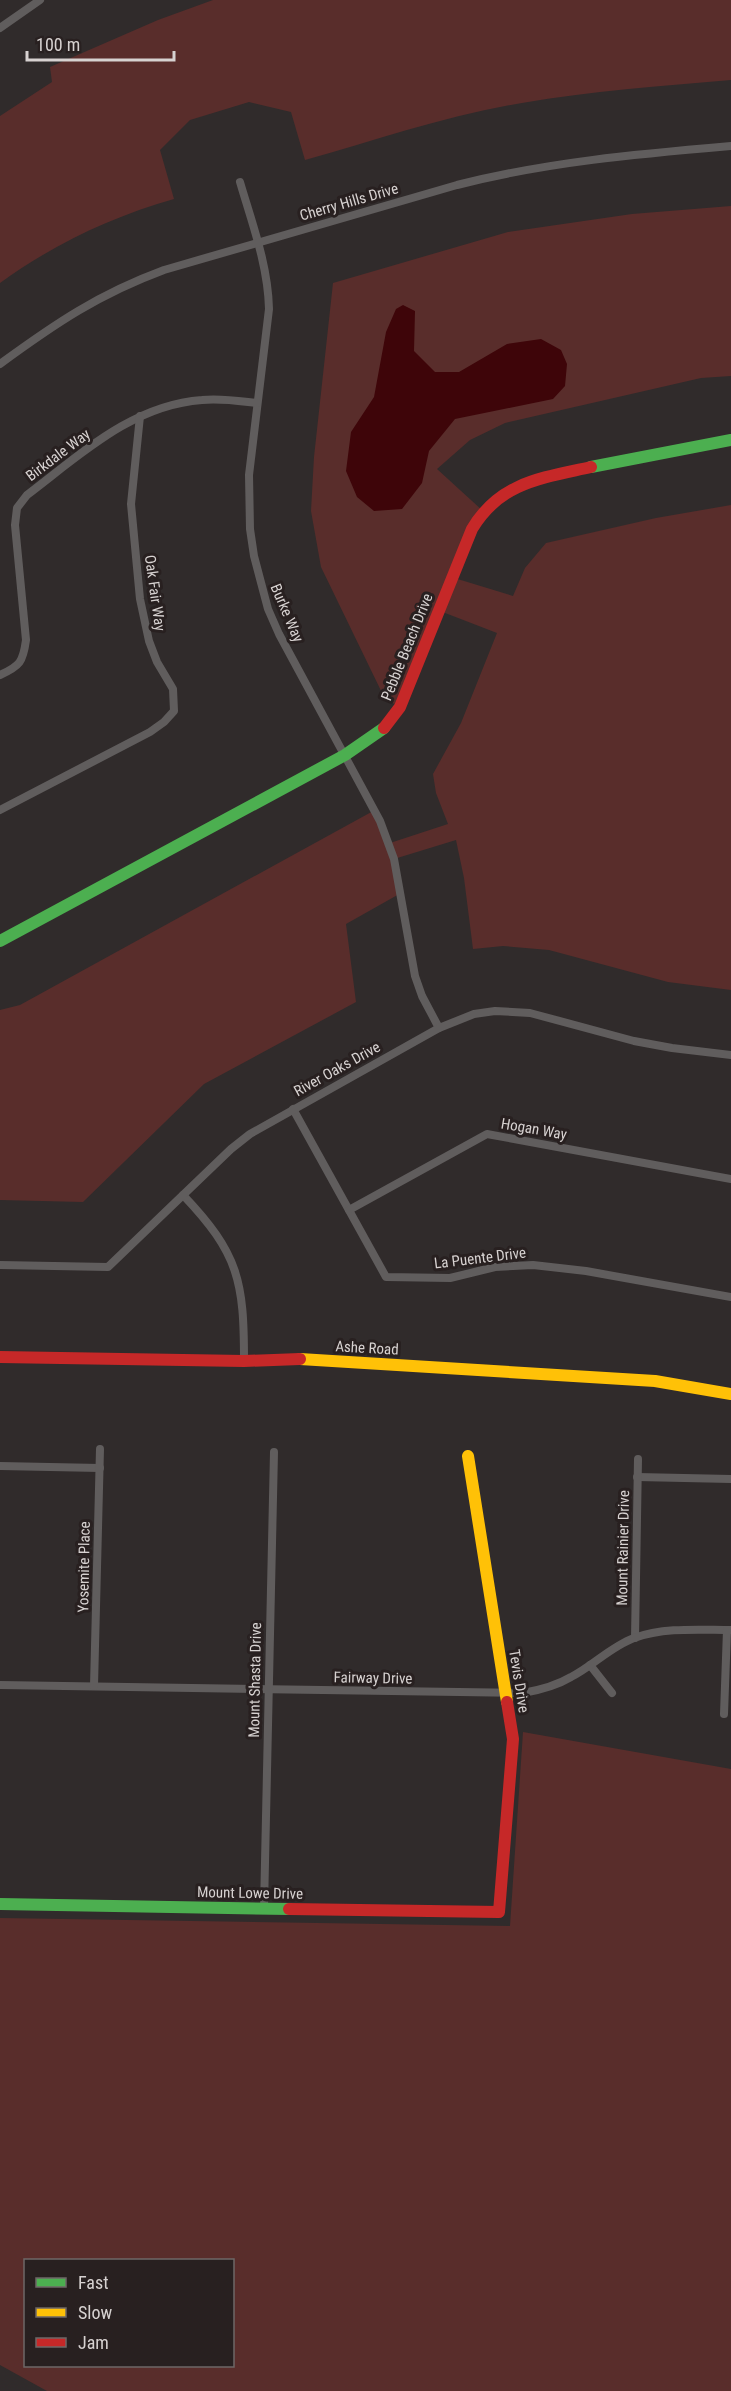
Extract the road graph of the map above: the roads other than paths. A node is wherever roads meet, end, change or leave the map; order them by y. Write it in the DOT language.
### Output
graph roads {
  1 [pos="40,0"];
  2 [pos="0,28"];
  3 [pos="731,146"];
  4 [pos="240,182"];
  5 [pos="258,242"];
  6 [pos="0,364"];
  7 [pos="257,403"];
  8 [pos="140,416"];
  9 [pos="731,440"];
  10 [pos="0,675"];
  11 [pos="345,755"];
  12 [pos="0,810"];
  13 [pos="0,941"];
  14 [pos="439,1028"];
  15 [pos="731,1055"];
  16 [pos="293,1109"];
  17 [pos="731,1179"];
  18 [pos="183,1195"];
  19 [pos="349,1210"];
  20 [pos="0,1265"];
  21 [pos="731,1297"];
  22 [pos="0,1357"];
  23 [pos="244,1361"];
  24 [pos="731,1394"];
  25 [pos="100,1449"];
  26 [pos="274,1452"];
  27 [pos="468,1456"];
  28 [pos="638,1459"];
  29 [pos="0,1466"];
  30 [pos="99,1468"];
  31 [pos="638,1477"];
  32 [pos="731,1479"];
  33 [pos="729,1630"];
  34 [pos="635,1638"];
  35 [pos="590,1665"];
  36 [pos="0,1685"];
  37 [pos="94,1686"];
  38 [pos="268,1689"];
  39 [pos="506,1693"];
  40 [pos="612,1694"];
  41 [pos="724,1714"];
  42 [pos="0,1904"];
  43 [pos="264,1908"];
  44 [pos="499,1912"];
  1 -- 2 [label="street"];
  3 -- 5 [label="street, Cherry Hills Drive"];
  4 -- 5 [label="street, Burke Way"];
  5 -- 6 [label="street, Cherry Hills Drive"];
  5 -- 7 [label="street, Burke Way"];
  7 -- 8 [label="street, Birkdale Way"];
  7 -- 11 [label="street, Burke Way"];
  8 -- 10 [label="street, Birkdale Way"];
  8 -- 12 [label="street, Oak Fair Way"];
  9 -- 11 [label="street, Pebble Beach Drive"];
  11 -- 13 [label="street, Pebble Beach Drive"];
  11 -- 14 [label="street, Burke Way"];
  14 -- 15 [label="street, River Oaks Drive"];
  14 -- 16 [label="street, River Oaks Drive"];
  16 -- 18 [label="street, River Oaks Drive"];
  16 -- 19 [label="street, La Puente Drive"];
  17 -- 19 [label="street, Hogan Way"];
  18 -- 20 [label="street, River Oaks Drive"];
  18 -- 23 [label="street"];
  19 -- 21 [label="street, La Puente Drive"];
  22 -- 23 [label="street, Ashe Road"];
  23 -- 24 [label="street, Ashe Road"];
  25 -- 30 [label="street, Yosemite Place"];
  26 -- 38 [label="street, Mount Shasta Drive"];
  27 -- 39 [label="street, Tevis Drive"];
  28 -- 31 [label="street, Mount Rainier Drive"];
  29 -- 30 [label="street"];
  30 -- 37 [label="street, Yosemite Place"];
  31 -- 32 [label="street"];
  31 -- 34 [label="street, Mount Rainier Drive"];
  33 -- 34 [label="street, Fairway Drive"];
  33 -- 41 [label="street"];
  34 -- 35 [label="street, Fairway Drive"];
  35 -- 39 [label="street, Fairway Drive"];
  35 -- 40 [label="street"];
  36 -- 37 [label="street, Fairway Drive"];
  37 -- 38 [label="street, Fairway Drive"];
  38 -- 39 [label="street, Fairway Drive"];
  38 -- 43 [label="street, Mount Shasta Drive"];
  39 -- 44 [label="street, Tevis Drive"];
  42 -- 43 [label="street, Mount Lowe Drive"];
  43 -- 44 [label="street, Mount Lowe Drive"];
}
